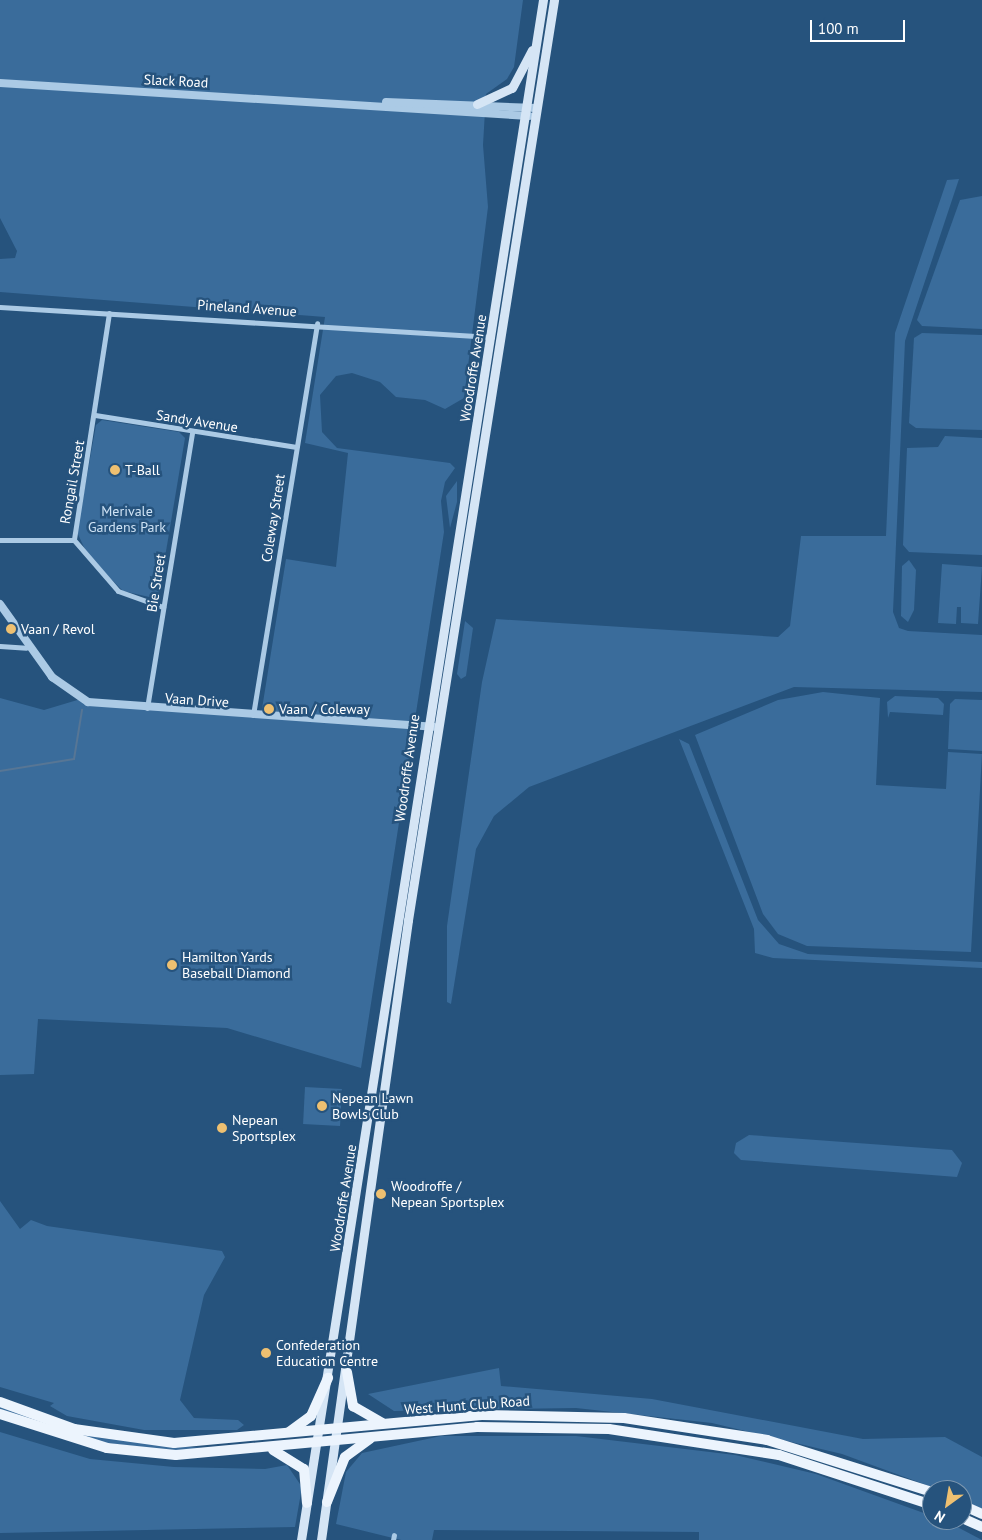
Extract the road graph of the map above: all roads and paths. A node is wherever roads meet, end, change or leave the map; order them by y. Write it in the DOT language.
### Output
graph roads {
  1 [pos="543,0"];
  2 [pos="554,0"];
  3 [pos="535,46"];
  4 [pos="0,83"];
  5 [pos="351,104"];
  6 [pos="477,104"];
  7 [pos="524,111"];
  8 [pos="536,112"];
  9 [pos="0,307"];
  10 [pos="109,313"];
  11 [pos="317,323"];
  12 [pos="492,337"];
  13 [pos="95,415"];
  14 [pos="192,432"];
  15 [pos="296,447"];
  16 [pos="0,540"];
  17 [pos="74,540"];
  18 [pos="0,604"];
  19 [pos="163,607"];
  20 [pos="0,646"];
  21 [pos="26,648"];
  22 [pos="147,709"];
  23 [pos="253,717"];
  24 [pos="428,726"];
  25 [pos="439,727"];
  26 [pos="350,1241"];
  27 [pos="363,1242"];
  28 [pos="347,1372"];
  29 [pos="328,1378"];
  30 [pos="0,1402"];
  31 [pos="0,1414"];
  32 [pos="387,1424"];
  33 [pos="339,1429"];
  34 [pos="319,1431"];
  35 [pos="286,1434"];
  36 [pos="372,1438"];
  37 [pos="337,1442"];
  38 [pos="317,1444"];
  39 [pos="270,1449"];
  40 [pos="922,1489"];
  41 [pos="327,1502"];
  42 [pos="922,1502"];
  43 [pos="307,1503"];
  44 [pos="301,1540"];
  45 [pos="321,1540"];
  1 -- 3 [label="main road, Woodroffe Avenue"];
  2 -- 8 [label="main road, Woodroffe Avenue"];
  3 -- 6 [label="main road"];
  3 -- 7 [label="main road, Woodroffe Avenue"];
  4 -- 5 [label="street, Slack Road"];
  5 -- 6 [label="street, Slack Road"];
  5 -- 7 [label="street, Slack Road"];
  6 -- 7 [label="street, Slack Road"];
  7 -- 8 [label="street, Slack Road"];
  7 -- 12 [label="main road, Woodroffe Avenue"];
  8 -- 25 [label="main road, Woodroffe Avenue"];
  9 -- 10 [label="street, Pineland Avenue"];
  10 -- 11 [label="street, Pineland Avenue"];
  10 -- 13 [label="street, Rongail Street"];
  11 -- 12 [label="street, Pineland Avenue"];
  11 -- 15 [label="street, Coleway Street"];
  12 -- 24 [label="main road, Woodroffe Avenue"];
  13 -- 14 [label="street, Sandy Avenue"];
  13 -- 17 [label="street, Rongail Street"];
  14 -- 15 [label="street, Sandy Avenue"];
  14 -- 19 [label="street, Bie Street"];
  15 -- 23 [label="street, Coleway Street"];
  16 -- 17 [label="street"];
  17 -- 19 [label="street, Rongail Street"];
  18 -- 21 [label="street, Vaan Drive"];
  19 -- 22 [label="street, Bie Street"];
  20 -- 21 [label="street"];
  21 -- 22 [label="street, Vaan Drive"];
  22 -- 23 [label="street, Vaan Drive"];
  23 -- 24 [label="street, Vaan Drive"];
  24 -- 25 [label="street, Vaan Drive"];
  24 -- 26 [label="main road, Woodroffe Avenue"];
  25 -- 27 [label="main road, Woodroffe Avenue"];
  26 -- 27 [label="main road"];
  26 -- 29 [label="main road, Woodroffe Avenue"];
  27 -- 28 [label="main road, Woodroffe Avenue"];
  28 -- 32 [label="main road"];
  28 -- 33 [label="main road, Woodroffe Avenue"];
  29 -- 34 [label="main road, Woodroffe Avenue"];
  29 -- 35 [label="main road"];
  30 -- 35 [label="main road, West Hunt Club Road"];
  31 -- 39 [label="main road, West Hunt Club Road"];
  32 -- 33 [label="main road, West Hunt Club Road"];
  32 -- 40 [label="main road, West Hunt Club Road"];
  33 -- 34 [label="main road, West Hunt Club Road"];
  33 -- 37 [label="main road, Woodroffe Avenue"];
  34 -- 35 [label="main road, West Hunt Club Road"];
  34 -- 38 [label="main road, Woodroffe Avenue"];
  36 -- 37 [label="main road, West Hunt Club Road"];
  36 -- 41 [label="main road"];
  36 -- 42 [label="main road, West Hunt Club Road"];
  37 -- 38 [label="main road, West Hunt Club Road"];
  37 -- 41 [label="main road, Woodroffe Avenue"];
  38 -- 39 [label="main road, West Hunt Club Road"];
  38 -- 43 [label="main road, Woodroffe Avenue"];
  39 -- 43 [label="main road"];
  41 -- 45 [label="main road, Woodroffe Avenue"];
  43 -- 44 [label="main road, Woodroffe Avenue"];
}
